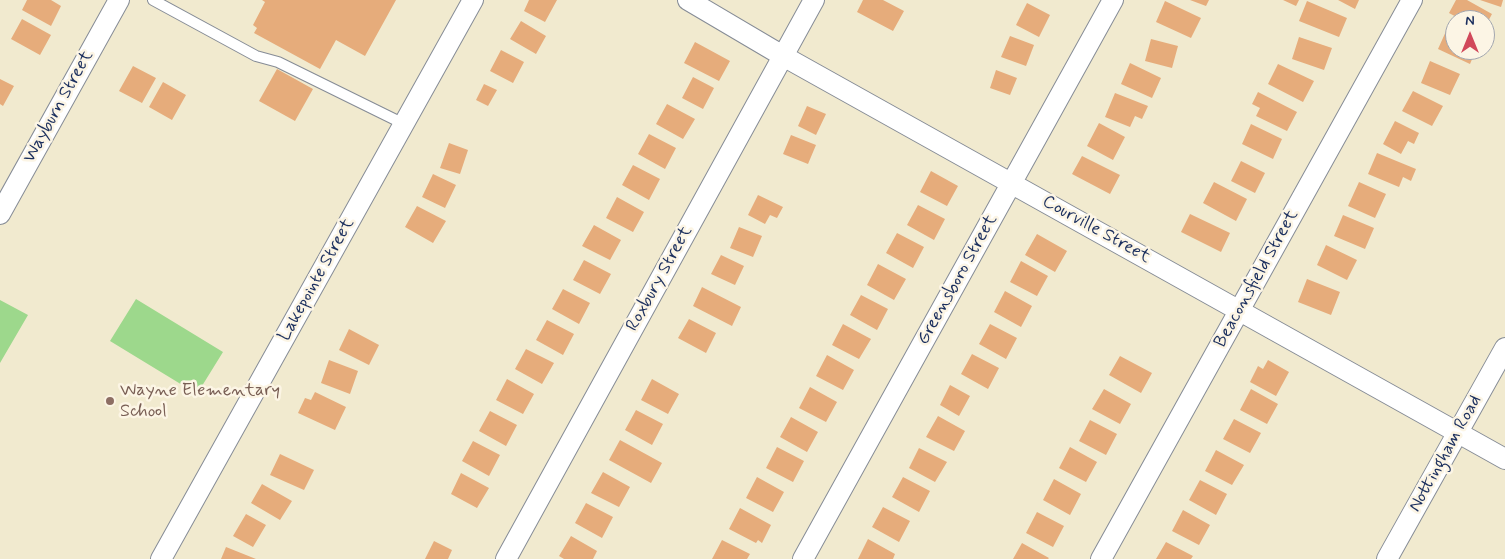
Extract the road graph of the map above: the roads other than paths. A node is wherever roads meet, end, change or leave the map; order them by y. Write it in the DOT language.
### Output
graph roads {
  1 [pos="118,0"];
  2 [pos="153,0"];
  3 [pos="473,0"];
  4 [pos="688,0"];
  5 [pos="814,0"];
  6 [pos="1113,0"];
  7 [pos="1412,0"];
  8 [pos="783,56"];
  9 [pos="404,124"];
  10 [pos="1012,183"];
  11 [pos="0,214"];
  12 [pos="1239,310"];
  13 [pos="1505,348"];
  14 [pos="1458,432"];
  15 [pos="1505,459"];
  16 [pos="161,559"];
  17 [pos="506,559"];
  18 [pos="803,559"];
  19 [pos="1101,559"];
  20 [pos="1387,559"];
  1 -- 11 [label="street, Wayburn Street"];
  2 -- 9 [label="lane"];
  3 -- 9 [label="street, Lakepointe Street"];
  4 -- 8 [label="street, Courville Street"];
  5 -- 8 [label="street, Roxbury Street"];
  6 -- 10 [label="street, Greensboro Street"];
  7 -- 12 [label="street, Beaconsfield Street"];
  8 -- 10 [label="street, Courville Street"];
  8 -- 17 [label="street, Roxbury Street"];
  9 -- 16 [label="street, Lakepointe Street"];
  10 -- 12 [label="street, Courville Street"];
  10 -- 18 [label="street, Greensboro Street"];
  12 -- 14 [label="street, Courville Street"];
  12 -- 19 [label="street, Beaconsfield Street"];
  13 -- 14 [label="street, Nottingham Road"];
  14 -- 15 [label="street, Courville Street"];
  14 -- 20 [label="street, Nottingham Road"];
}
